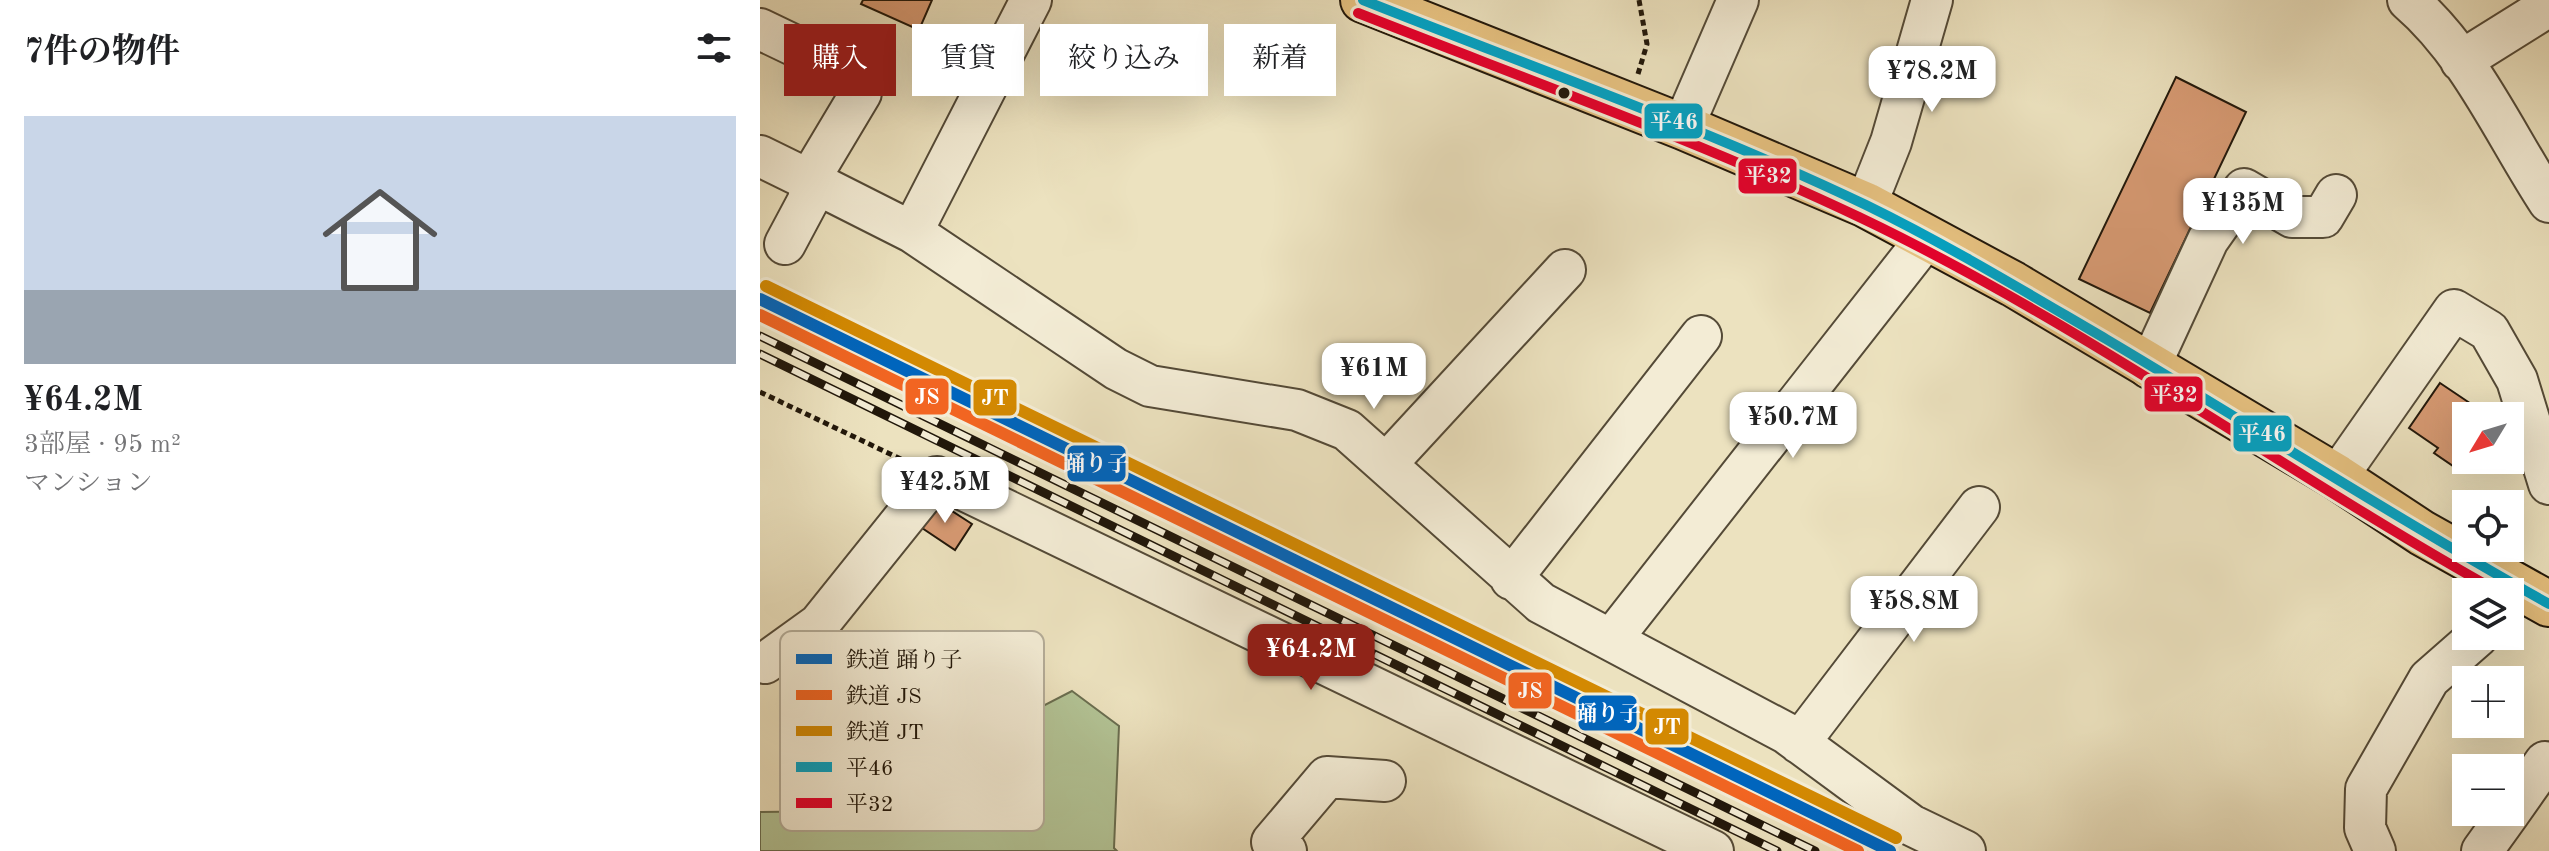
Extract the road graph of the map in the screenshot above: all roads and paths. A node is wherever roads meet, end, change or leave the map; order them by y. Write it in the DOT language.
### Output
graph roads {
  1 [pos="1031,0"];
  2 [pos="1363,0"];
  3 [pos="1639,0"];
  4 [pos="1738,0"];
  5 [pos="1932,0"];
  6 [pos="2408,0"];
  7 [pos="2549,6"];
  8 [pos="1416,10"];
  9 [pos="760,29"];
  10 [pos="2461,61"];
  11 [pos="1628,106"];
  12 [pos="1683,127"];
  13 [pos="760,156"];
  14 [pos="809,180"];
  15 [pos="2336,195"];
  16 [pos="2549,202"];
  17 [pos="1866,205"];
  18 [pos="912,232"];
  19 [pos="1925,240"];
  20 [pos="785,244"];
  21 [pos="1565,270"];
  22 [pos="1701,336"];
  23 [pos="2149,368"];
  24 [pos="760,392"];
  25 [pos="1387,463"];
  26 [pos="937,477"];
  27 [pos="2337,477"];
  28 [pos="2549,484"];
  29 [pos="1979,507"];
  30 [pos="1511,579"];
  31 [pos="2527,598"];
  32 [pos="809,631"];
  33 [pos="1611,640"];
  34 [pos="2462,650"];
  35 [pos="780,652"];
  36 [pos="765,663"];
  37 [pos="1799,743"];
  38 [pos="2545,762"];
  39 [pos="1385,781"];
  40 [pos="2524,792"];
  41 [pos="2500,826"];
  42 [pos="1286,851"];
  43 [pos="1713,851"];
  44 [pos="1965,851"];
  45 [pos="2375,851"];
  46 [pos="2482,851"];
  1 -- 18 [label="street"];
  2 -- 8 [label="highway"];
  3 -- 11 [label="path"];
  4 -- 12 [label="street"];
  5 -- 17 [label="street"];
  6 -- 10 [label="street"];
  7 -- 10 [label="street"];
  8 -- 11 [label="highway"];
  9 -- 14 [label="street"];
  10 -- 16 [label="street"];
  11 -- 12 [label="highway"];
  12 -- 17 [label="highway"];
  13 -- 14 [label="street"];
  14 -- 18 [label="street"];
  14 -- 20 [label="street"];
  15 -- 23 [label="street"];
  17 -- 19 [label="highway"];
  18 -- 25 [label="street"];
  19 -- 23 [label="highway"];
  19 -- 33 [label="street"];
  21 -- 25 [label="street"];
  22 -- 30 [label="street"];
  23 -- 27 [label="highway"];
  24 -- 26 [label="path"];
  25 -- 30 [label="street"];
  26 -- 32 [label="street"];
  26 -- 43 [label="street"];
  27 -- 28 [label="street"];
  27 -- 31 [label="highway"];
  29 -- 37 [label="street"];
  30 -- 33 [label="street"];
  33 -- 37 [label="street"];
  34 -- 45 [label="street"];
  35 -- 36 [label="street"];
  37 -- 44 [label="street"];
  38 -- 40 [label="street"];
  39 -- 42 [label="street"];
  41 -- 46 [label="street"];
}
